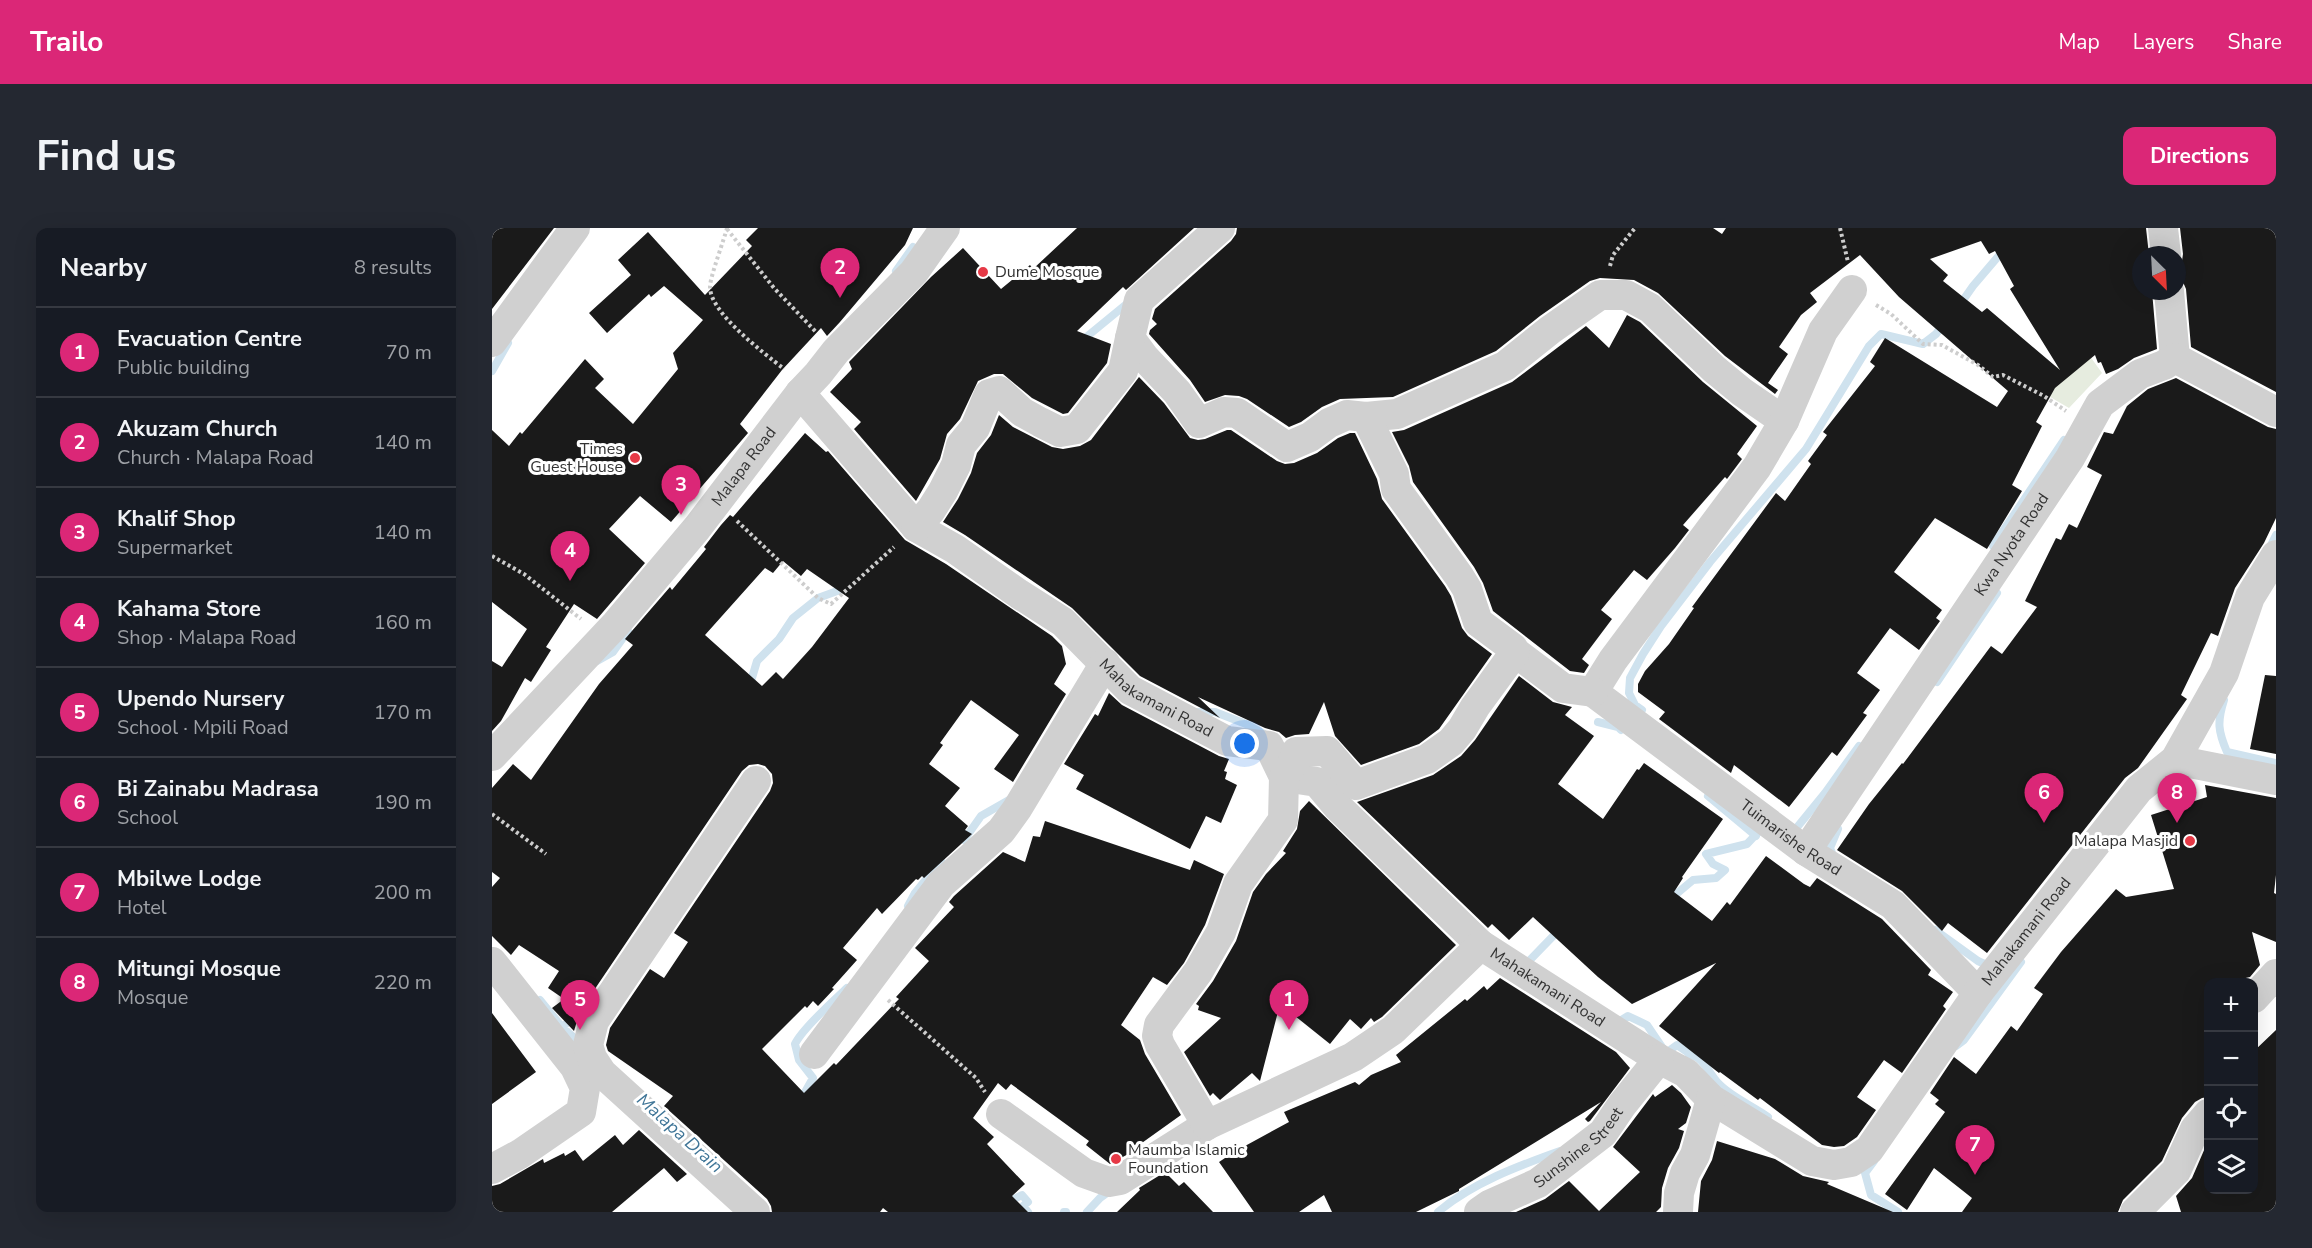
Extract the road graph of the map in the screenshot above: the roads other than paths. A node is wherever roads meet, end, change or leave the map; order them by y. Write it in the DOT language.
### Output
graph roads {
  1 [pos="576,228"];
  2 [pos="945,228"];
  3 [pos="1221,228"];
  4 [pos="2163,228"];
  5 [pos="2165,246"];
  6 [pos="1852,290"];
  7 [pos="2170,300"];
  8 [pos="1130,338"];
  9 [pos="492,342"];
  10 [pos="2175,358"];
  11 [pos="818,373"];
  12 [pos="2276,412"];
  13 [pos="1366,417"];
  14 [pos="1784,422"];
  15 [pos="916,527"];
  16 [pos="2276,555"];
  17 [pos="1515,652"];
  18 [pos="1105,663"];
  19 [pos="1593,692"];
  20 [pos="492,756"];
  21 [pos="2175,760"];
  22 [pos="1284,777"];
  23 [pos="2276,780"];
  24 [pos="756,781"];
  25 [pos="1806,851"];
  26 [pos="1481,945"];
  27 [pos="492,962"];
  28 [pos="2276,974"];
  29 [pos="1978,993"];
  30 [pos="2258,993"];
  31 [pos="814,1054"];
  32 [pos="1659,1059"];
  33 [pos="1711,1099"];
  34 [pos="1001,1114"];
  35 [pos="2204,1119"];
  36 [pos="1208,1125"];
  37 [pos="492,1169"];
  38 [pos="755,1212"];
  39 [pos="1479,1212"];
  40 [pos="1678,1212"];
  41 [pos="2135,1212"];
  1 -- 9 [label="street"];
  2 -- 11 [label="street, Malapa Road"];
  3 -- 8 [label="street"];
  4 -- 5 [label="street"];
  6 -- 14 [label="street"];
  7 -- 10 [label="street"];
  8 -- 13 [label="street"];
  8 -- 15 [label="street"];
  10 -- 12 [label="street"];
  10 -- 25 [label="street, Kwa Nyota Road"];
  11 -- 15 [label="street, Mahakamani Road"];
  11 -- 20 [label="street, Malapa Road"];
  13 -- 14 [label="street"];
  13 -- 17 [label="street, Tuimarishe Road"];
  14 -- 19 [label="street"];
  15 -- 18 [label="street, Mahakamani Road"];
  16 -- 21 [label="street"];
  17 -- 19 [label="street, Tuimarishe Road"];
  17 -- 22 [label="street"];
  18 -- 22 [label="street, Mahakamani Road"];
  18 -- 31 [label="street"];
  19 -- 25 [label="street, Tuimarishe Road"];
  21 -- 23 [label="street"];
  21 -- 29 [label="street, Mahakamani Road"];
  22 -- 26 [label="street, Mahakamani Road"];
  22 -- 36 [label="street"];
  24 -- 38 [label="street"];
  25 -- 29 [label="street, Tuimarishe Road"];
  26 -- 32 [label="street, Mahakamani Road"];
  26 -- 36 [label="street"];
  27 -- 37 [label="street"];
  28 -- 30 [label="street"];
  29 -- 33 [label="street, Mahakamani Road"];
  32 -- 33 [label="street, Mahakamani Road"];
  32 -- 39 [label="street, Sunshine Street"];
  33 -- 40 [label="street"];
  34 -- 36 [label="street"];
  35 -- 41 [label="street"];
}
